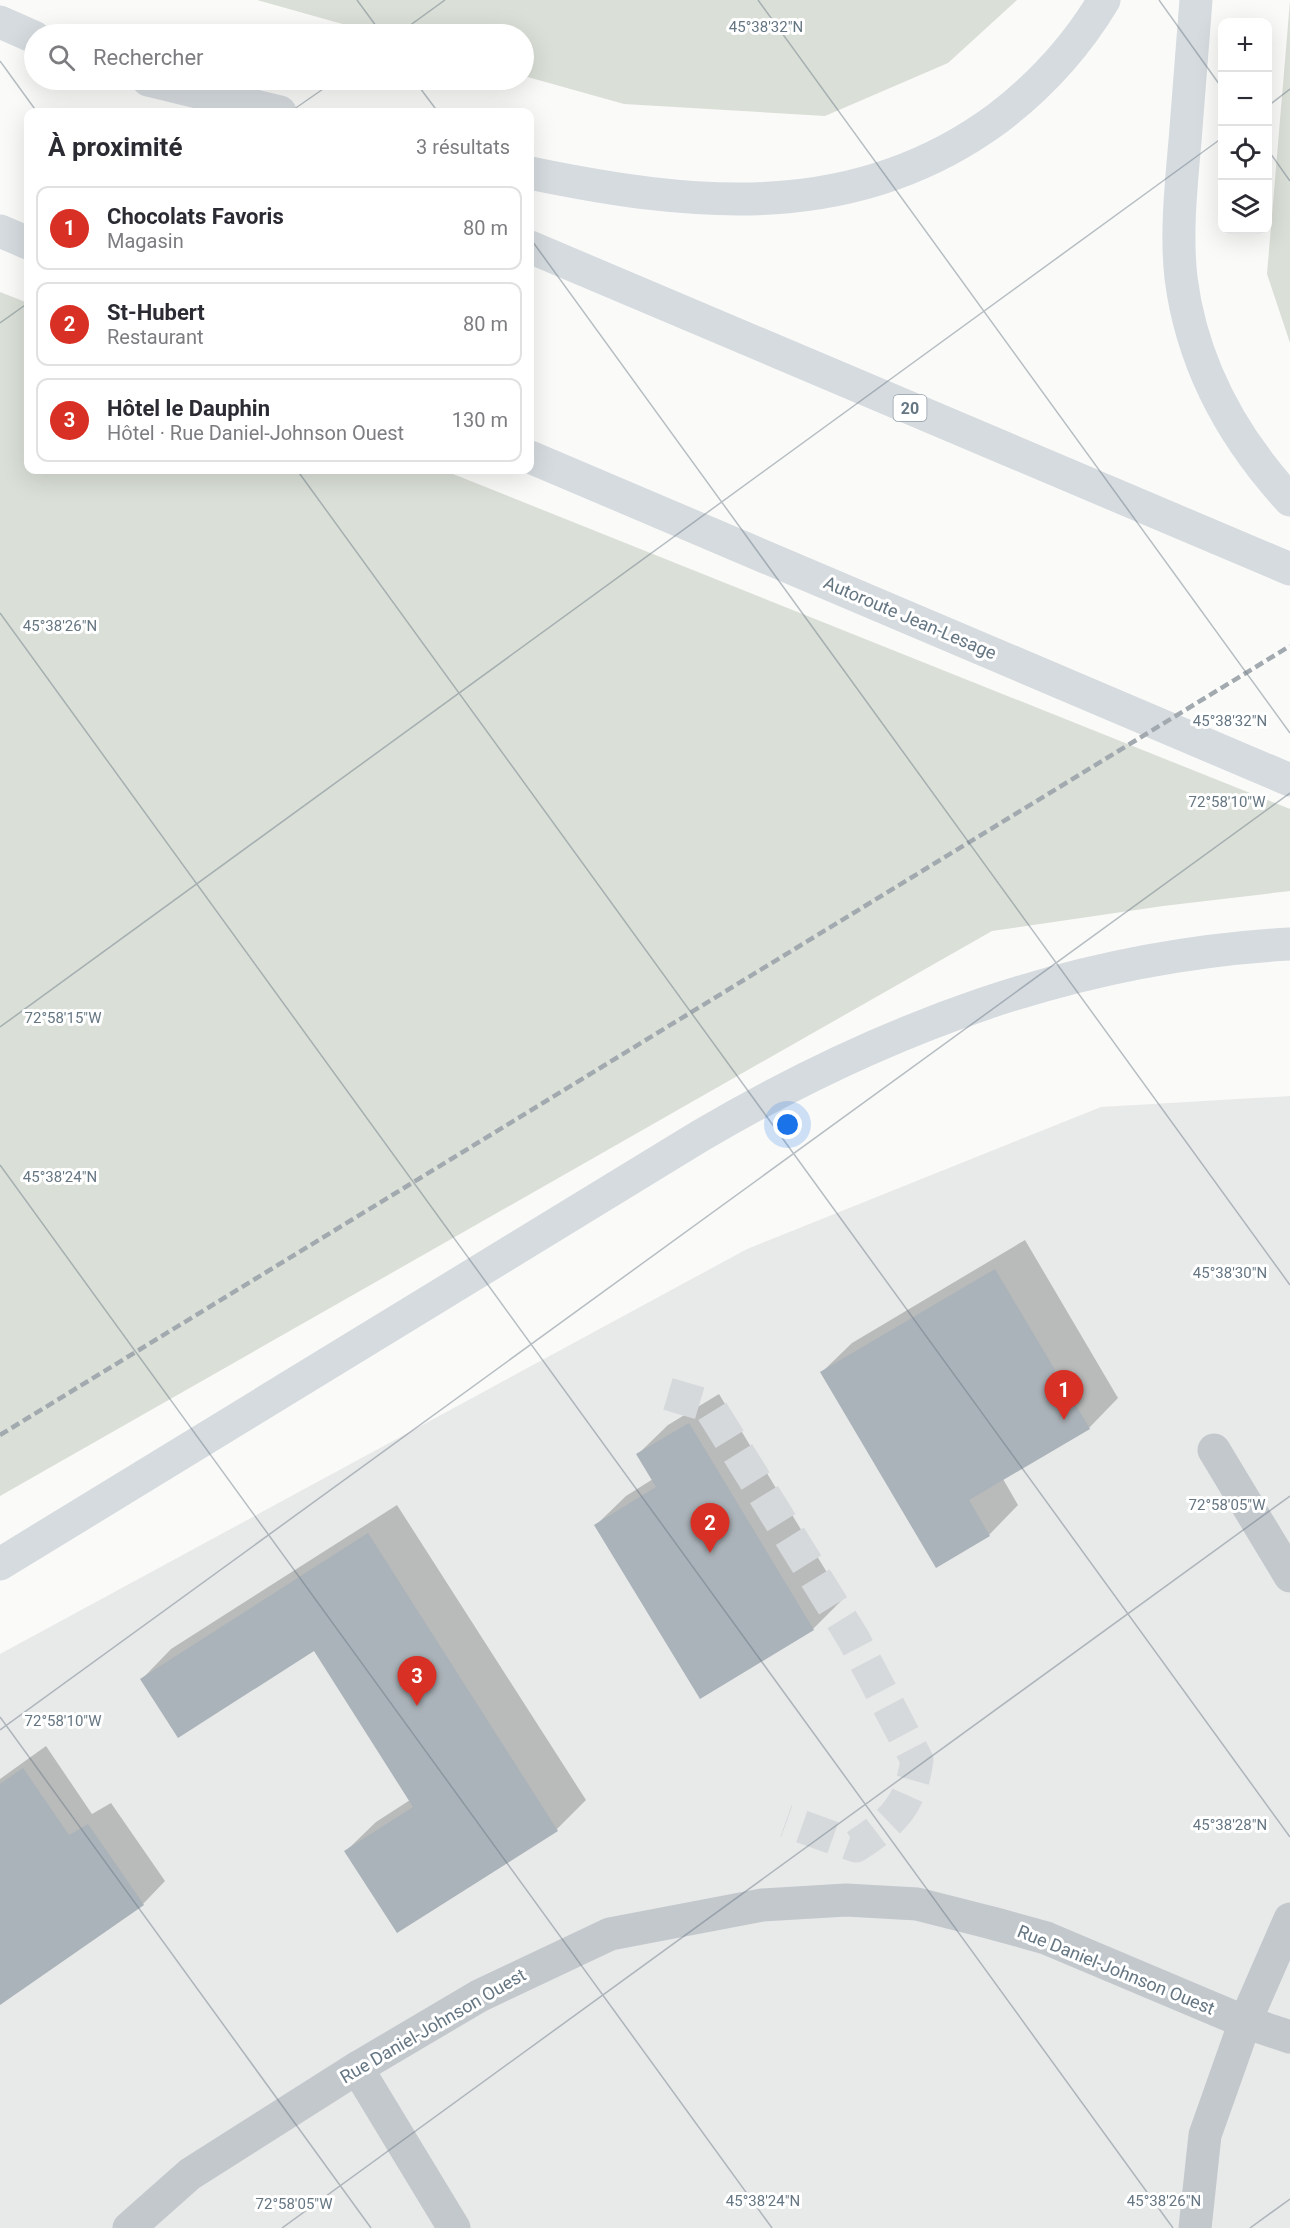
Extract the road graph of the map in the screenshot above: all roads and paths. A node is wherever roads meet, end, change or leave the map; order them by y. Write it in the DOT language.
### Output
graph roads {
  1 [pos="1104,0"];
  2 [pos="1196,0"];
  3 [pos="0,22"];
  4 [pos="24,33"];
  5 [pos="158,90"];
  6 [pos="189,90"];
  7 [pos="202,108"];
  8 [pos="264,108"];
  9 [pos="534,174"];
  10 [pos="0,231"];
  11 [pos="24,241"];
  12 [pos="534,249"];
  13 [pos="534,459"];
  14 [pos="1290,500"];
  15 [pos="1290,569"];
  16 [pos="1290,780"];
  17 [pos="1290,944"];
  18 [pos="1214,1450"];
  19 [pos="0,1564"];
  20 [pos="1290,1576"];
  21 [pos="1290,1919"];
  22 [pos="1245,2022"];
  23 [pos="1290,2037"];
  24 [pos="357,2068"];
  25 [pos="129,2228"];
  26 [pos="453,2228"];
  27 [pos="1195,2228"];
  1 -- 9 [label="highway"];
  2 -- 14 [label="highway"];
  3 -- 4 [label="highway"];
  5 -- 7 [label="highway"];
  6 -- 8 [label="highway"];
  10 -- 11 [label="highway"];
  12 -- 15 [label="highway, 20"];
  13 -- 16 [label="highway, Autoroute Jean-Lesage"];
  17 -- 19 [label="highway"];
  18 -- 20 [label="street"];
  21 -- 22 [label="street"];
  22 -- 23 [label="street, Rue Daniel-Johnson Ouest"];
  22 -- 24 [label="street, Rue Daniel-Johnson Ouest"];
  22 -- 27 [label="street"];
  24 -- 25 [label="street, Rue Daniel-Johnson Ouest"];
  24 -- 26 [label="street"];
}
